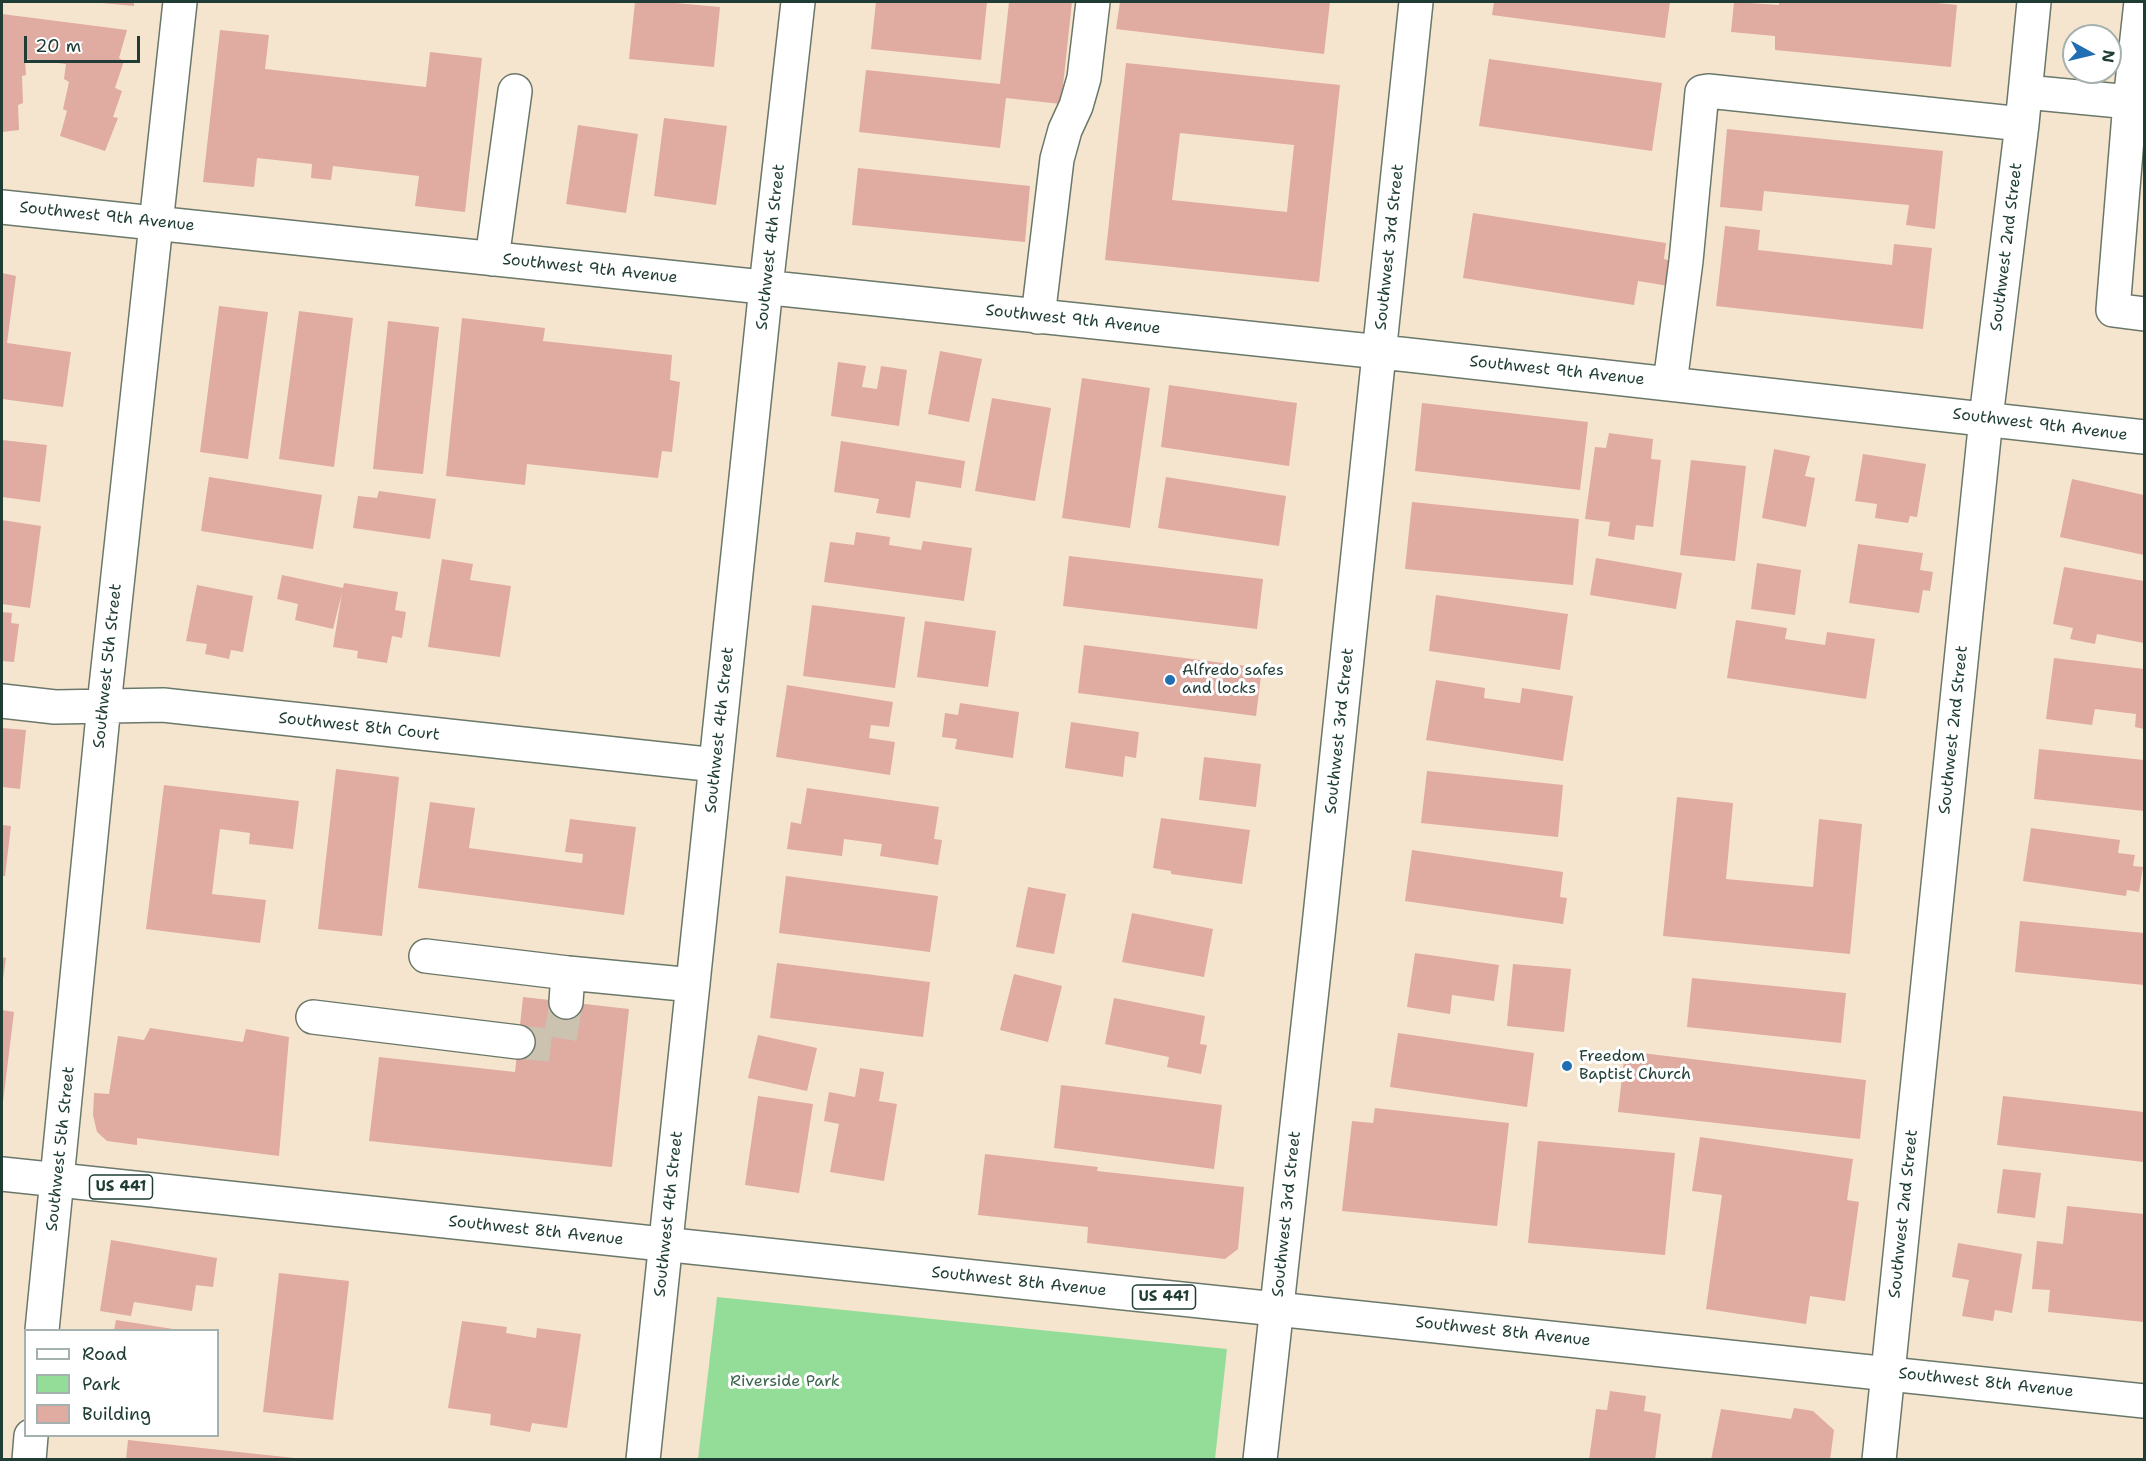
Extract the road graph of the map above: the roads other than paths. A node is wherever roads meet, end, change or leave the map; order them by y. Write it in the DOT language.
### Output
graph roads {
  1 [pos="180,2"];
  2 [pos="798,2"];
  3 [pos="1093,2"];
  4 [pos="1416,2"];
  5 [pos="2034,2"];
  6 [pos="2141,2"];
  7 [pos="515,91"];
  8 [pos="2026,92"];
  9 [pos="2137,102"];
  10 [pos="2022,124"];
  11 [pos="2,207"];
  12 [pos="156,222"];
  13 [pos="492,259"];
  14 [pos="766,287"];
  15 [pos="2145,314"];
  16 [pos="1038,317"];
  17 [pos="1380,352"];
  18 [pos="1670,383"];
  19 [pos="1986,418"];
  20 [pos="2145,437"];
  21 [pos="2,701"];
  22 [pos="104,705"];
  23 [pos="716,765"];
  24 [pos="426,956"];
  25 [pos="693,985"];
  26 [pos="313,1017"];
  27 [pos="518,1042"];
  28 [pos="2,1174"];
  29 [pos="58,1180"];
  30 [pos="666,1245"];
  31 [pos="1277,1309"];
  32 [pos="42,1329"];
  33 [pos="1887,1373"];
  34 [pos="2145,1401"];
  35 [pos="31,1437"];
  36 [pos="29,1460"];
  37 [pos="644,1460"];
  38 [pos="1260,1460"];
  39 [pos="1878,1460"];
  1 -- 12 [label="street, Southwest 5th Street"];
  2 -- 14 [label="street, Southwest 4th Street"];
  3 -- 16 [label="street"];
  4 -- 17 [label="street, Southwest 3rd Street"];
  5 -- 8 [label="street, Southwest 2nd Street"];
  6 -- 9 [label="street"];
  7 -- 13 [label="street"];
  8 -- 9 [label="street"];
  8 -- 10 [label="street, Southwest 2nd Street"];
  9 -- 15 [label="street"];
  10 -- 18 [label="street"];
  10 -- 19 [label="street, Southwest 2nd Street"];
  11 -- 12 [label="street, Southwest 9th Avenue"];
  12 -- 13 [label="street, Southwest 9th Avenue"];
  12 -- 22 [label="street, Southwest 5th Street"];
  13 -- 14 [label="street, Southwest 9th Avenue"];
  14 -- 16 [label="street, Southwest 9th Avenue"];
  14 -- 23 [label="street, Southwest 4th Street"];
  16 -- 17 [label="street, Southwest 9th Avenue"];
  17 -- 18 [label="street, Southwest 9th Avenue"];
  17 -- 31 [label="street, Southwest 3rd Street"];
  18 -- 19 [label="street, Southwest 9th Avenue"];
  19 -- 20 [label="street, Southwest 9th Avenue"];
  19 -- 33 [label="street, Southwest 2nd Street"];
  21 -- 22 [label="street, Southwest 8th Court"];
  22 -- 23 [label="street, Southwest 8th Court"];
  22 -- 29 [label="street, Southwest 5th Street"];
  23 -- 25 [label="street, Southwest 4th Street"];
  24 -- 25 [label="street"];
  25 -- 30 [label="street, Southwest 4th Street"];
  26 -- 27 [label="street"];
  28 -- 29 [label="street, Southwest 8th Avenue / US 441"];
  29 -- 30 [label="street, Southwest 8th Avenue / US 441"];
  29 -- 32 [label="street, Southwest 5th Street"];
  30 -- 31 [label="street, Southwest 8th Avenue / US 441"];
  30 -- 37 [label="street, Southwest 4th Street"];
  31 -- 33 [label="street, Southwest 8th Avenue / US 441"];
  31 -- 38 [label="street, Southwest 3rd Street"];
  33 -- 34 [label="street, Southwest 8th Avenue / US 441"];
  33 -- 39 [label="street, Southwest 2nd Street"];
  35 -- 36 [label="street"];
}
